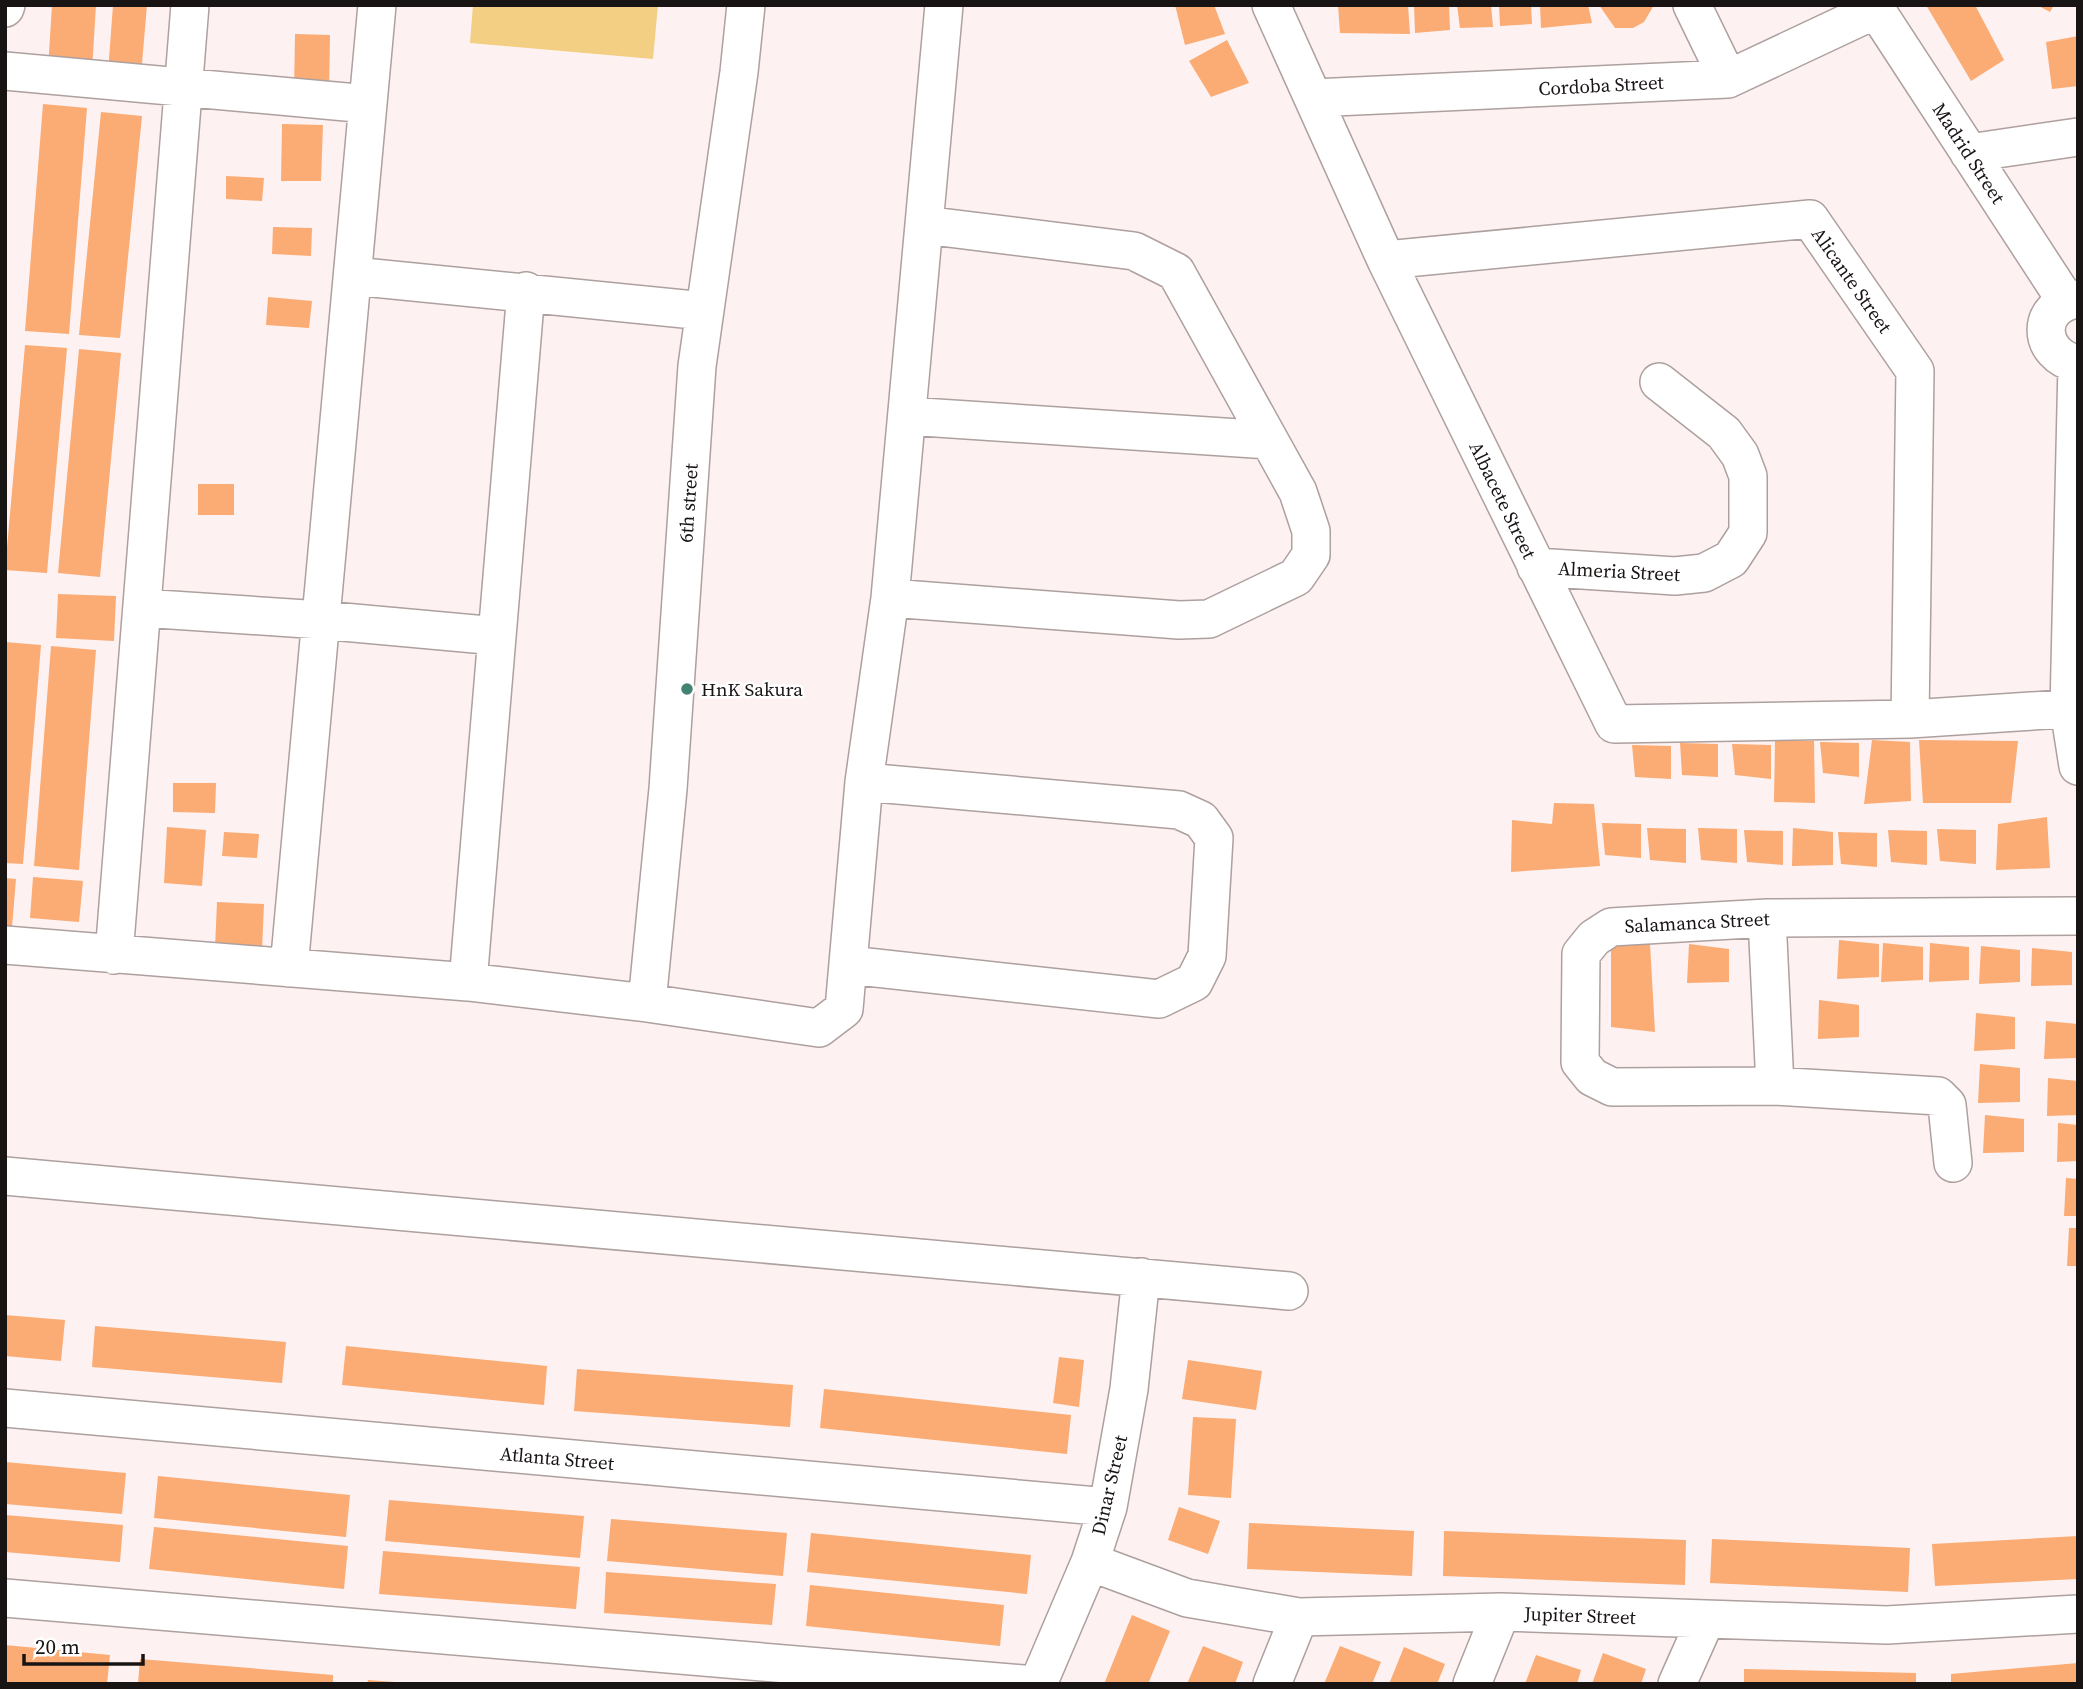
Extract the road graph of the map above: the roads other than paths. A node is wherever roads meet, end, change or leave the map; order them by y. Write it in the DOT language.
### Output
graph roads {
  1 [pos="190,5"];
  2 [pos="377,5"];
  3 [pos="746,5"];
  4 [pos="944,5"];
  5 [pos="1271,5"];
  6 [pos="1692,5"];
  7 [pos="1874,7"];
  8 [pos="5,71"];
  9 [pos="1728,79"];
  10 [pos="184,88"];
  11 [pos="1313,99"];
  12 [pos="368,104"];
  13 [pos="2078,137"];
  14 [pos="1969,153"];
  15 [pos="924,225"];
  16 [pos="1386,260"];
  17 [pos="353,275"];
  18 [pos="526,291"];
  19 [pos="2072,300"];
  20 [pos="705,311"];
  21 [pos="2078,364"];
  22 [pos="1659,382"];
  23 [pos="907,416"];
  24 [pos="1269,440"];
  25 [pos="1536,566"];
  26 [pos="890,598"];
  27 [pos="142,608"];
  28 [pos="321,620"];
  29 [pos="497,636"];
  30 [pos="2073,709"];
  31 [pos="1910,719"];
  32 [pos="2078,766"];
  33 [pos="864,782"];
  34 [pos="2078,916"];
  35 [pos="1767,918"];
  36 [pos="5,945"];
  37 [pos="114,955"];
  38 [pos="849,965"];
  39 [pos="289,968"];
  40 [pos="468,982"];
  41 [pos="647,1003"];
  42 [pos="1775,1086"];
  43 [pos="1953,1163"];
  44 [pos="5,1176"];
  45 [pos="1141,1277"];
  46 [pos="1289,1291"];
  47 [pos="5,1408"];
  48 [pos="1108,1507"];
  49 [pos="1090,1562"];
  50 [pos="5,1598"];
  51 [pos="1501,1612"];
  52 [pos="2078,1614"];
  53 [pos="1299,1617"];
  54 [pos="1706,1619"];
  55 [pos="1023,1684"];
  56 [pos="1038,1684"];
  57 [pos="1272,1684"];
  58 [pos="1472,1684"];
  59 [pos="1676,1684"];
  1 -- 10 [label="street"];
  2 -- 12 [label="street"];
  3 -- 20 [label="street, 6th street"];
  4 -- 15 [label="street"];
  5 -- 11 [label="street, Albacete Street"];
  6 -- 9 [label="street"];
  7 -- 9 [label="street, Cordoba Street"];
  7 -- 14 [label="street, Madrid Street"];
  8 -- 10 [label="street"];
  9 -- 11 [label="street, Cordoba Street"];
  10 -- 12 [label="street"];
  10 -- 27 [label="street"];
  11 -- 16 [label="street, Albacete Street"];
  12 -- 17 [label="street"];
  13 -- 14 [label="street"];
  14 -- 19 [label="street, Madrid Street"];
  15 -- 23 [label="street"];
  15 -- 24 [label="street"];
  16 -- 25 [label="street, Albacete Street"];
  16 -- 31 [label="street, Alicante Street"];
  17 -- 18 [label="street"];
  17 -- 28 [label="street"];
  18 -- 20 [label="street"];
  18 -- 29 [label="street"];
  19 -- 21 [label="street"];
  20 -- 41 [label="street, 6th street"];
  21 -- 30 [label="street"];
  22 -- 25 [label="street, Almeria Street"];
  23 -- 24 [label="street"];
  23 -- 26 [label="street"];
  24 -- 26 [label="street"];
  25 -- 31 [label="street, Albacete Street"];
  26 -- 33 [label="street"];
  27 -- 28 [label="street"];
  27 -- 37 [label="street"];
  28 -- 29 [label="street"];
  28 -- 39 [label="street"];
  29 -- 40 [label="street"];
  30 -- 31 [label="street"];
  30 -- 32 [label="street"];
  33 -- 38 [label="street"];
  33 -- 38 [label="street"];
  34 -- 35 [label="street, Salamanca Street"];
  35 -- 42 [label="street"];
  35 -- 42 [label="street, Salamanca Street"];
  36 -- 37 [label="street"];
  37 -- 39 [label="street"];
  38 -- 41 [label="street"];
  39 -- 40 [label="street"];
  40 -- 41 [label="street"];
  42 -- 43 [label="street, Salamanca Street"];
  44 -- 45 [label="street"];
  45 -- 46 [label="street"];
  45 -- 48 [label="street, Dinar Street"];
  47 -- 48 [label="street, Atlanta Street"];
  48 -- 49 [label="street, Dinar Street"];
  49 -- 53 [label="street, Jupiter Street"];
  49 -- 56 [label="street, Dinar Street"];
  50 -- 55 [label="street"];
  51 -- 53 [label="street, Jupiter Street"];
  51 -- 54 [label="street, Jupiter Street"];
  51 -- 58 [label="street"];
  52 -- 54 [label="street, Jupiter Street"];
  53 -- 57 [label="street"];
  54 -- 59 [label="street"];
}
